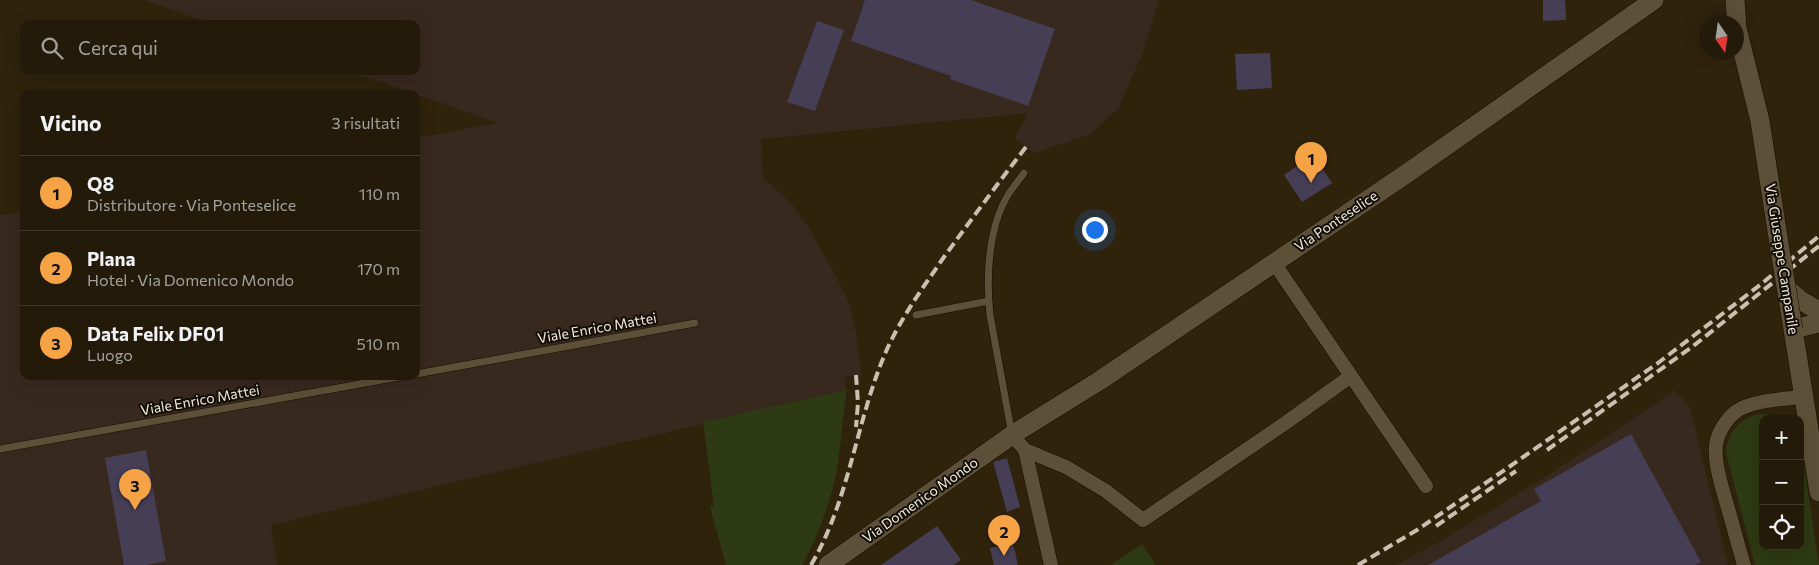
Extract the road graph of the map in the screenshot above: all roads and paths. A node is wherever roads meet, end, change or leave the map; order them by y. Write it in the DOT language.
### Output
graph roads {
  1 [pos="1654,0"];
  2 [pos="1725,0"];
  3 [pos="1735,0"];
  4 [pos="1732,15"];
  5 [pos="1736,15"];
  6 [pos="1744,56"];
  7 [pos="1024,174"];
  8 [pos="1274,263"];
  9 [pos="1786,288"];
  10 [pos="989,301"];
  11 [pos="1819,311"];
  12 [pos="916,315"];
  13 [pos="695,323"];
  14 [pos="1819,323"];
  15 [pos="1793,330"];
  16 [pos="420,373"];
  17 [pos="1351,376"];
  18 [pos="382,380"];
  19 [pos="1803,397"];
  20 [pos="1012,435"];
  21 [pos="0,449"];
  22 [pos="1025,450"];
  23 [pos="1426,486"];
  24 [pos="1819,492"];
  25 [pos="1743,562"];
  26 [pos="828,565"];
  27 [pos="1051,565"];
  1 -- 8 [label="street, Via Ponteselice"];
  2 -- 4 [label="street"];
  3 -- 5 [label="street, Via Giuseppe Campanile"];
  6 -- 9 [label="street, Via Giuseppe Campanile, bridge"];
  7 -- 10 [label="lane"];
  8 -- 17 [label="street"];
  8 -- 20 [label="street, Via Ponteselice"];
  9 -- 11 [label="street"];
  9 -- 15 [label="street, Via Giuseppe Campanile, bridge"];
  10 -- 12 [label="lane"];
  10 -- 20 [label="lane"];
  13 -- 16 [label="lane, Viale Enrico Mattei"];
  14 -- 15 [label="street"];
  15 -- 19 [label="street, Via Giuseppe Campanile"];
  17 -- 22 [label="street"];
  17 -- 23 [label="street"];
  18 -- 21 [label="lane, Viale Enrico Mattei"];
  19 -- 24 [label="street, Via Giuseppe Campanile"];
  19 -- 25 [label="street"];
  20 -- 22 [label="street"];
  20 -- 26 [label="street, Via Domenico Mondo"];
  22 -- 27 [label="street"];
}
